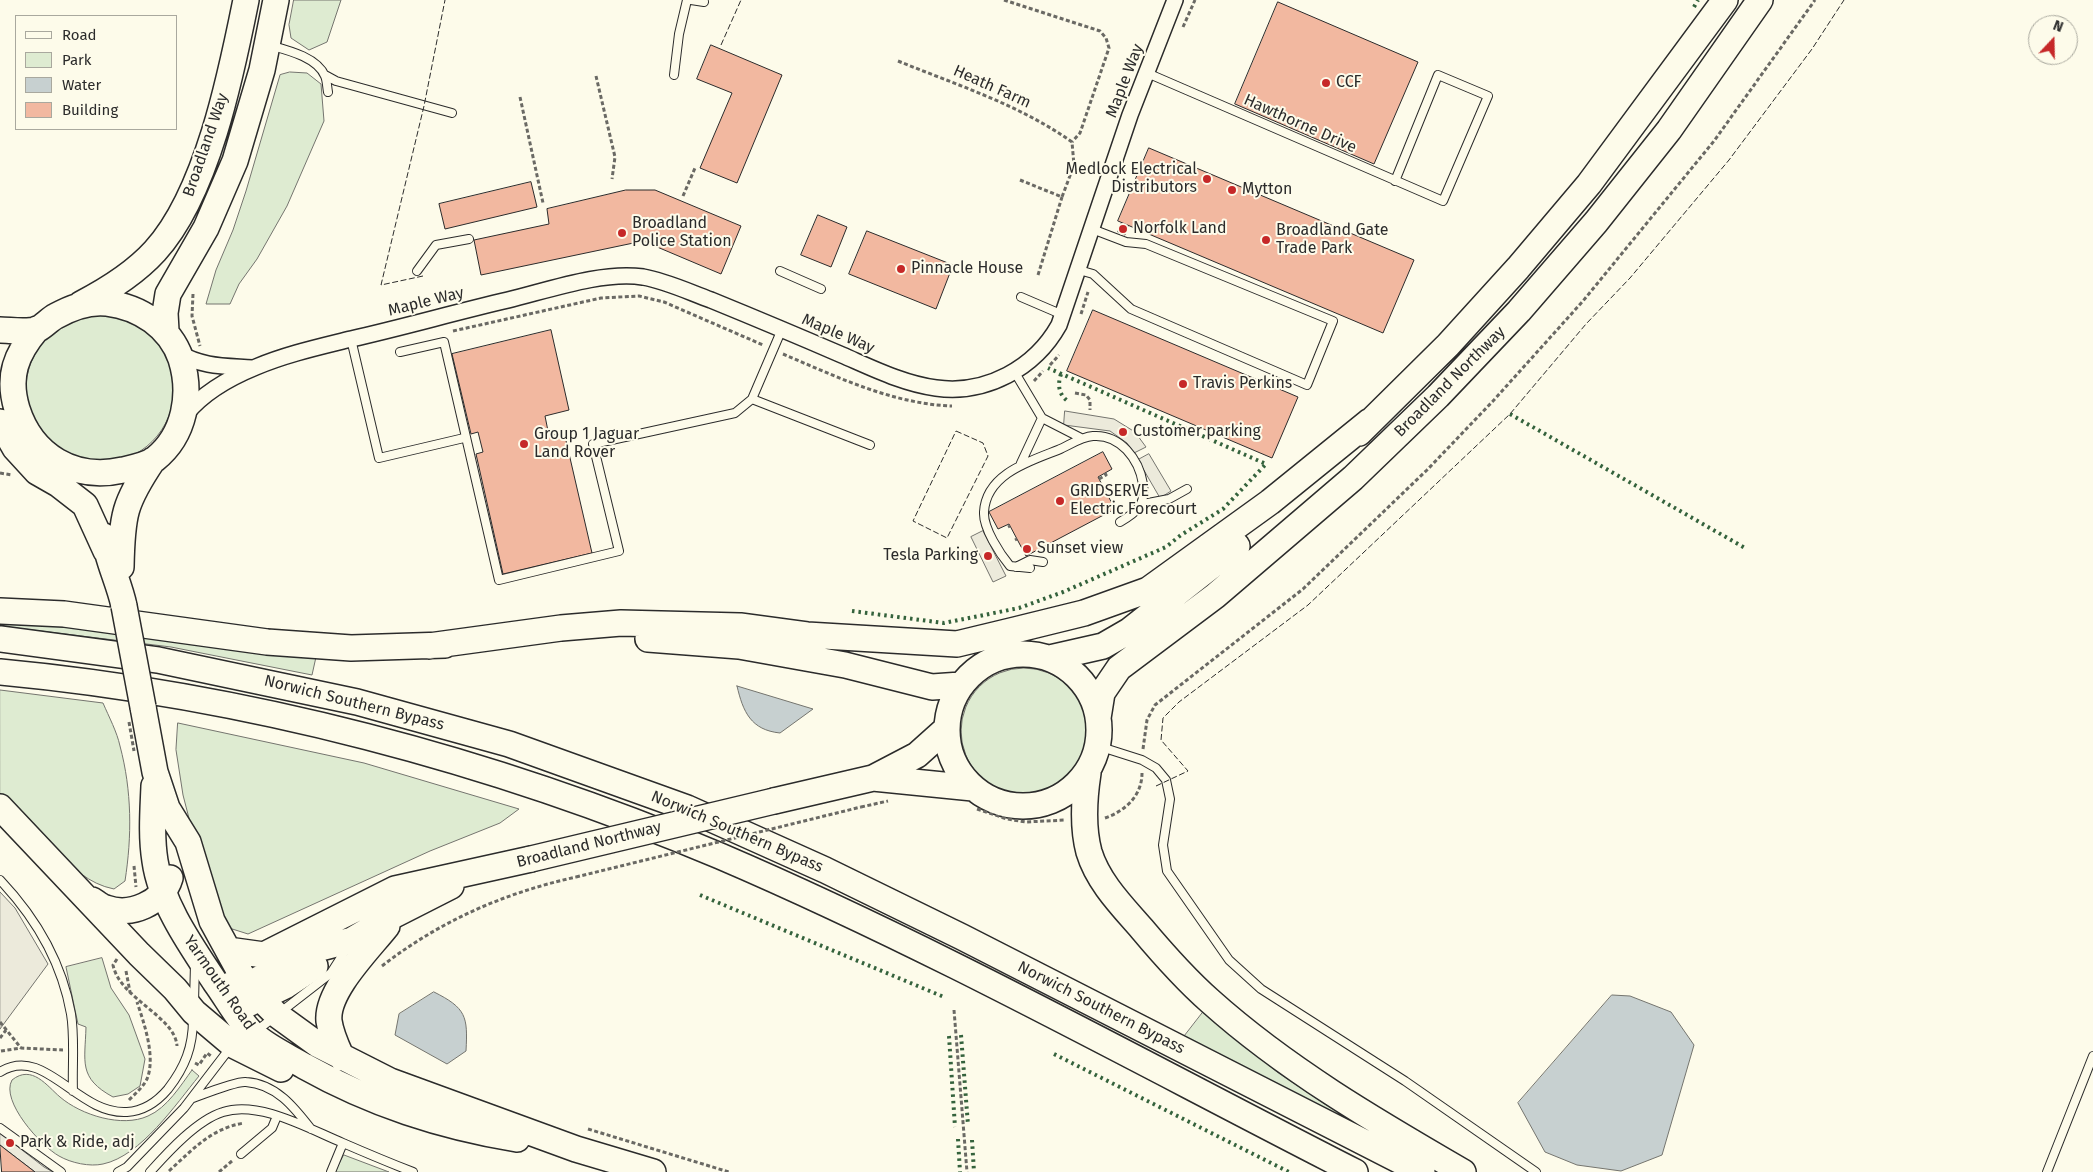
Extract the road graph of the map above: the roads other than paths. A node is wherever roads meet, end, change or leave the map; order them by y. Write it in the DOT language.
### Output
graph roads {
  1 [pos="246,0"];
  2 [pos="276,0"];
  3 [pos="687,0"];
  4 [pos="691,0"];
  5 [pos="1175,0"];
  6 [pos="1719,0"];
  7 [pos="1725,0"];
  8 [pos="1760,0"];
  9 [pos="704,2"];
  10 [pos="1698,35"];
  11 [pos="267,45"];
  12 [pos="1147,73"];
  13 [pos="324,75"];
  14 [pos="674,75"];
  15 [pos="328,92"];
  16 [pos="452,113"];
  17 [pos="1395,181"];
  18 [pos="1092,229"];
  19 [pos="469,239"];
  20 [pos="417,270"];
  21 [pos="1079,270"];
  22 [pos="780,271"];
  23 [pos="821,289"];
  24 [pos="1021,297"];
  25 [pos="81,304"];
  26 [pos="1062,314"];
  27 [pos="37,329"];
  28 [pos="782,329"];
  29 [pos="0,330"];
  30 [pos="166,331"];
  31 [pos="352,339"];
  32 [pos="400,352"];
  33 [pos="179,353"];
  34 [pos="253,368"];
  35 [pos="1014,371"];
  36 [pos="0,378"];
  37 [pos="752,399"];
  38 [pos="15,400"];
  39 [pos="183,417"];
  40 [pos="1042,418"];
  41 [pos="0,422"];
  42 [pos="1370,422"];
  43 [pos="464,438"];
  44 [pos="1081,438"];
  45 [pos="870,445"];
  46 [pos="153,460"];
  47 [pos="1021,464"];
  48 [pos="77,471"];
  49 [pos="1187,489"];
  50 [pos="1143,504"];
  51 [pos="1120,522"];
  52 [pos="106,551"];
  53 [pos="1043,562"];
  54 [pos="1014,568"];
  55 [pos="1030,568"];
  56 [pos="121,589"];
  57 [pos="0,612"];
  58 [pos="0,639"];
  59 [pos="429,646"];
  60 [pos="1050,658"];
  61 [pos="0,672"];
  62 [pos="961,685"];
  63 [pos="1098,718"];
  64 [pos="946,729"];
  65 [pos="1098,746"];
  66 [pos="155,772"];
  67 [pos="1088,773"];
  68 [pos="873,778"];
  69 [pos="973,788"];
  70 [pos="0,807"];
  71 [pos="167,808"];
  72 [pos="480,872"];
  73 [pos="0,880"];
  74 [pos="164,891"];
  75 [pos="83,895"];
  76 [pos="396,914"];
  77 [pos="352,940"];
  78 [pos="195,953"];
  79 [pos="264,955"];
  80 [pos="187,999"];
  81 [pos="243,1011"];
  82 [pos="2093,1056"];
  83 [pos="342,1058"];
  84 [pos="0,1072"];
  85 [pos="72,1091"];
  86 [pos="193,1098"];
  87 [pos="277,1116"];
  88 [pos="0,1128"];
  89 [pos="311,1129"];
  90 [pos="578,1138"];
  91 [pos="343,1143"];
  92 [pos="241,1154"];
  93 [pos="61,1172"];
  94 [pos="118,1172"];
  95 [pos="150,1172"];
  96 [pos="332,1172"];
  97 [pos="414,1172"];
  98 [pos="653,1172"];
  99 [pos="1355,1172"];
  100 [pos="1422,1172"];
  101 [pos="1463,1172"];
  102 [pos="1536,1172"];
  103 [pos="2047,1172"];
  1 -- 25 [label="highway, Broadland Way"];
  2 -- 11 [label="highway, Broadland Way"];
  3 -- 14 [label="lane"];
  4 -- 9 [label="lane"];
  5 -- 12 [label="street, Maple Way"];
  6 -- 10 [label="highway"];
  7 -- 10 [label="highway, Broadland Northway"];
  8 -- 63 [label="highway, Broadland Northway"];
  10 -- 42 [label="highway, Broadland Northway"];
  11 -- 13 [label="lane"];
  11 -- 30 [label="highway, Broadland Way"];
  12 -- 17 [label="lane, Hawthorne Drive"];
  12 -- 18 [label="street, Maple Way"];
  13 -- 15 [label="lane"];
  13 -- 16 [label="lane"];
  17 -- 17 [label="lane, Hawthorne Drive"];
  18 -- 21 [label="street, Maple Way"];
  18 -- 21 [label="lane"];
  19 -- 20 [label="lane"];
  21 -- 26 [label="street, Maple Way"];
  22 -- 23 [label="lane"];
  24 -- 26 [label="lane"];
  25 -- 27 [label="highway, Yarmouth Road"];
  25 -- 30 [label="highway, Yarmouth Road"];
  26 -- 35 [label="street, Maple Way"];
  27 -- 29 [label="highway"];
  27 -- 38 [label="highway, Yarmouth Road"];
  28 -- 31 [label="street, Maple Way"];
  28 -- 35 [label="street, Maple Way"];
  28 -- 37 [label="lane"];
  30 -- 33 [label="highway, Yarmouth Road"];
  31 -- 34 [label="street, Maple Way"];
  31 -- 43 [label="lane"];
  32 -- 43 [label="lane"];
  33 -- 34 [label="street, Maple Way"];
  33 -- 39 [label="highway, Yarmouth Road"];
  34 -- 39 [label="street, Maple Way"];
  35 -- 40 [label="lane"];
  36 -- 38 [label="highway, Yarmouth Road"];
  37 -- 43 [label="lane"];
  37 -- 45 [label="lane"];
  38 -- 48 [label="highway, Yarmouth Road"];
  39 -- 46 [label="highway, Yarmouth Road"];
  40 -- 44 [label="lane"];
  40 -- 47 [label="lane"];
  41 -- 52 [label="highway"];
  42 -- 59 [label="highway"];
  42 -- 60 [label="highway, Broadland Northway"];
  44 -- 47 [label="lane"];
  44 -- 50 [label="lane"];
  46 -- 48 [label="highway, Yarmouth Road"];
  46 -- 56 [label="highway, Yarmouth Road"];
  47 -- 54 [label="lane"];
  48 -- 52 [label="highway, Yarmouth Road"];
  49 -- 50 [label="lane"];
  50 -- 51 [label="lane"];
  52 -- 56 [label="highway, Yarmouth Road"];
  53 -- 54 [label="lane"];
  54 -- 55 [label="lane"];
  56 -- 66 [label="highway, Yarmouth Road, bridge"];
  57 -- 59 [label="highway"];
  58 -- 100 [label="highway, Norwich Southern Bypass"];
  59 -- 62 [label="highway"];
  60 -- 62 [label="highway"];
  60 -- 63 [label="highway"];
  61 -- 99 [label="highway, Norwich Southern Bypass"];
  62 -- 64 [label="highway"];
  63 -- 65 [label="highway"];
  64 -- 68 [label="highway, Broadland Northway"];
  64 -- 69 [label="highway"];
  65 -- 67 [label="highway"];
  65 -- 102 [label="lane"];
  66 -- 71 [label="highway, Yarmouth Road"];
  66 -- 74 [label="highway, Yarmouth Road"];
  67 -- 69 [label="highway"];
  67 -- 101 [label="highway"];
  68 -- 69 [label="highway, Broadland Northway"];
  68 -- 72 [label="highway, Broadland Northway, bridge"];
  70 -- 75 [label="highway"];
  71 -- 74 [label="highway"];
  71 -- 81 [label="highway, Yarmouth Road"];
  72 -- 76 [label="highway, Broadland Northway"];
  72 -- 79 [label="highway, Broadland Northway"];
  73 -- 85 [label="lane"];
  74 -- 75 [label="highway"];
  74 -- 78 [label="highway, Yarmouth Road"];
  75 -- 80 [label="highway"];
  76 -- 77 [label="highway, Broadland Northway"];
  76 -- 83 [label="highway, Broadland Northway"];
  77 -- 81 [label="highway, Broadland Northway"];
  77 -- 81 [label="lane"];
  78 -- 80 [label="lane"];
  78 -- 81 [label="highway, Yarmouth Road"];
  79 -- 81 [label="highway"];
  79 -- 81 [label="highway"];
  80 -- 81 [label="highway"];
  80 -- 81 [label="highway"];
  80 -- 85 [label="lane"];
  81 -- 83 [label="highway, Yarmouth Road"];
  81 -- 86 [label="lane"];
  81 -- 90 [label="highway, Yarmouth Road"];
  82 -- 103 [label="lane"];
  83 -- 90 [label="highway, Yarmouth Road"];
  84 -- 85 [label="lane"];
  86 -- 89 [label="lane"];
  86 -- 94 [label="lane"];
  87 -- 89 [label="lane"];
  87 -- 92 [label="lane"];
  87 -- 95 [label="lane"];
  88 -- 93 [label="lane"];
  89 -- 91 [label="lane"];
  90 -- 98 [label="highway, Yarmouth Road"];
  91 -- 96 [label="lane"];
  91 -- 97 [label="lane"];
}
